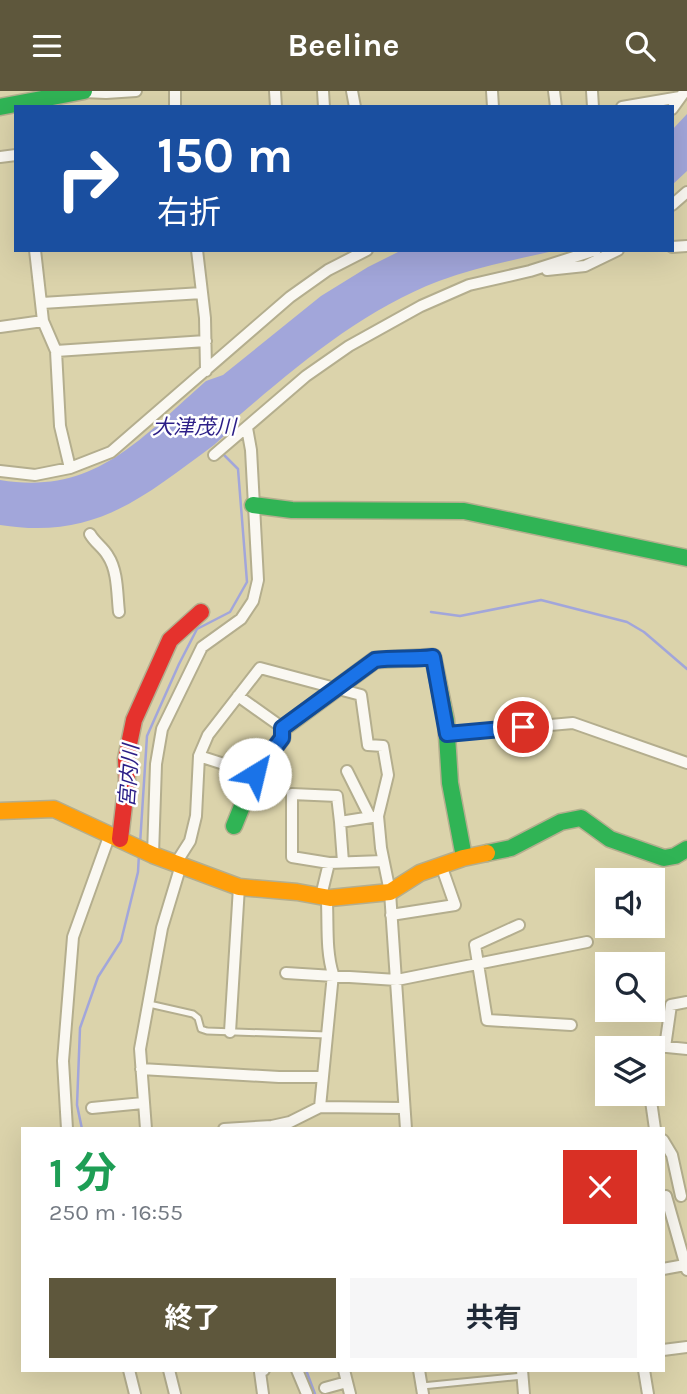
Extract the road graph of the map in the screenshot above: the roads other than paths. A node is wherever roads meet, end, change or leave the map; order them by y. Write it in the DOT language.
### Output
graph roads {
  1 [pos="136,91"];
  2 [pos="75,92"];
  3 [pos="683,94"];
  4 [pos="21,101"];
  5 [pos="631,105"];
  6 [pos="0,107"];
  7 [pos="35,252"];
  8 [pos="197,252"];
  9 [pos="362,252"];
  10 [pos="590,252"];
  11 [pos="614,252"];
  12 [pos="530,271"];
  13 [pos="202,293"];
  14 [pos="42,303"];
  15 [pos="43,321"];
  16 [pos="0,327"];
  17 [pos="206,341"];
  18 [pos="56,351"];
  19 [pos="206,371"];
  20 [pos="247,428"];
  21 [pos="214,455"];
  22 [pos="70,468"];
  23 [pos="0,471"];
  24 [pos="253,505"];
  25 [pos="90,534"];
  26 [pos="687,558"];
  27 [pos="119,612"];
  28 [pos="201,612"];
  29 [pos="336,687"];
  30 [pos="238,696"];
  31 [pos="282,728"];
  32 [pos="447,734"];
  33 [pos="199,756"];
  34 [pos="687,763"];
  35 [pos="347,771"];
  36 [pos="255,774"];
  37 [pos="0,811"];
  38 [pos="374,816"];
  39 [pos="340,822"];
  40 [pos="234,827"];
  41 [pos="115,837"];
  42 [pos="687,849"];
  43 [pos="153,855"];
  44 [pos="464,857"];
  45 [pos="383,861"];
  46 [pos="343,862"];
  47 [pos="329,863"];
  48 [pos="179,864"];
  49 [pos="441,865"];
  50 [pos="239,887"];
  51 [pos="390,893"];
  52 [pos="325,897"];
  53 [pos="391,915"];
  54 [pos="519,925"];
  55 [pos="587,942"];
  56 [pos="478,964"];
  57 [pos="286,973"];
  58 [pos="333,974"];
  59 [pos="397,980"];
  60 [pos="687,1002"];
  61 [pos="147,1004"];
  62 [pos="570,1025"];
  63 [pos="230,1032"];
  64 [pos="327,1035"];
  65 [pos="665,1047"];
  66 [pos="687,1049"];
  67 [pos="141,1069"];
  68 [pos="323,1077"];
  69 [pos="143,1103"];
  70 [pos="652,1106"];
  71 [pos="320,1107"];
  72 [pos="92,1108"];
  73 [pos="404,1108"];
  74 [pos="67,1127"];
  75 [pos="146,1127"];
  76 [pos="256,1127"];
  77 [pos="406,1127"];
  78 [pos="655,1127"];
  79 [pos="665,1143"];
  80 [pos="684,1195"];
  81 [pos="665,1196"];
  82 [pos="686,1267"];
  83 [pos="665,1269"];
  84 [pos="687,1347"];
  85 [pos="665,1350"];
  86 [pos="130,1372"];
  87 [pos="170,1372"];
  88 [pos="260,1372"];
  89 [pos="298,1372"];
  90 [pos="344,1372"];
  91 [pos="419,1372"];
  92 [pos="644,1372"];
  93 [pos="522,1373"];
  94 [pos="347,1382"];
  95 [pos="325,1388"];
  96 [pos="422,1390"];
  97 [pos="135,1394"];
  98 [pos="175,1394"];
  99 [pos="263,1394"];
  100 [pos="307,1394"];
  101 [pos="350,1394"];
  102 [pos="524,1394"];
  103 [pos="648,1394"];
  1 -- 2 [label="street"];
  2 -- 4 [label="street"];
  3 -- 5 [label="street"];
  4 -- 6 [label="street"];
  7 -- 14 [label="street"];
  8 -- 13 [label="street"];
  9 -- 19 [label="street"];
  10 -- 12 [label="street"];
  11 -- 12 [label="street"];
  12 -- 20 [label="street"];
  13 -- 14 [label="street"];
  13 -- 17 [label="street"];
  14 -- 15 [label="street"];
  15 -- 16 [label="street"];
  15 -- 18 [label="street"];
  17 -- 18 [label="street"];
  17 -- 19 [label="street"];
  18 -- 22 [label="street"];
  19 -- 22 [label="street"];
  20 -- 21 [label="street"];
  20 -- 24 [label="street"];
  22 -- 23 [label="street"];
  24 -- 26 [label="street"];
  24 -- 43 [label="street"];
  25 -- 27 [label="street"];
  28 -- 41 [label="street"];
  29 -- 30 [label="street"];
  29 -- 31 [label="street"];
  29 -- 32 [label="street"];
  29 -- 38 [label="street"];
  30 -- 31 [label="street"];
  30 -- 33 [label="street"];
  31 -- 36 [label="street"];
  32 -- 34 [label="street"];
  32 -- 44 [label="street"];
  33 -- 36 [label="street"];
  33 -- 48 [label="street"];
  35 -- 38 [label="street"];
  36 -- 40 [label="street"];
  37 -- 41 [label="street"];
  38 -- 39 [label="street"];
  38 -- 45 [label="street"];
  39 -- 46 [label="street"];
  39 -- 47 [label="street"];
  41 -- 43 [label="street"];
  41 -- 74 [label="street"];
  42 -- 44 [label="street"];
  43 -- 48 [label="street"];
  44 -- 49 [label="street"];
  45 -- 46 [label="street"];
  45 -- 51 [label="street"];
  46 -- 47 [label="street"];
  47 -- 52 [label="street"];
  48 -- 50 [label="street"];
  48 -- 61 [label="street"];
  49 -- 51 [label="street"];
  49 -- 53 [label="street"];
  50 -- 52 [label="street"];
  50 -- 63 [label="street"];
  51 -- 52 [label="street"];
  51 -- 53 [label="street"];
  52 -- 58 [label="street"];
  53 -- 59 [label="street"];
  54 -- 56 [label="street"];
  55 -- 56 [label="street"];
  56 -- 59 [label="street"];
  56 -- 62 [label="street"];
  57 -- 58 [label="street"];
  58 -- 59 [label="street"];
  58 -- 64 [label="street"];
  59 -- 73 [label="street"];
  60 -- 65 [label="street"];
  61 -- 63 [label="lane"];
  61 -- 67 [label="street"];
  63 -- 64 [label="lane"];
  64 -- 68 [label="street"];
  65 -- 66 [label="street"];
  67 -- 68 [label="street"];
  67 -- 69 [label="street"];
  68 -- 71 [label="street"];
  69 -- 72 [label="street"];
  69 -- 75 [label="street"];
  70 -- 78 [label="street"];
  71 -- 73 [label="street"];
  71 -- 76 [label="street"];
  73 -- 77 [label="street"];
  79 -- 80 [label="street"];
  80 -- 81 [label="street"];
  81 -- 82 [label="street"];
  82 -- 83 [label="street"];
  84 -- 85 [label="street"];
  86 -- 97 [label="street"];
  87 -- 98 [label="street"];
  88 -- 99 [label="street"];
  89 -- 100 [label="street"];
  90 -- 94 [label="street"];
  91 -- 96 [label="street"];
  92 -- 103 [label="street"];
  93 -- 96 [label="lane"];
  93 -- 102 [label="street"];
  94 -- 95 [label="street"];
  94 -- 101 [label="street"];
}
